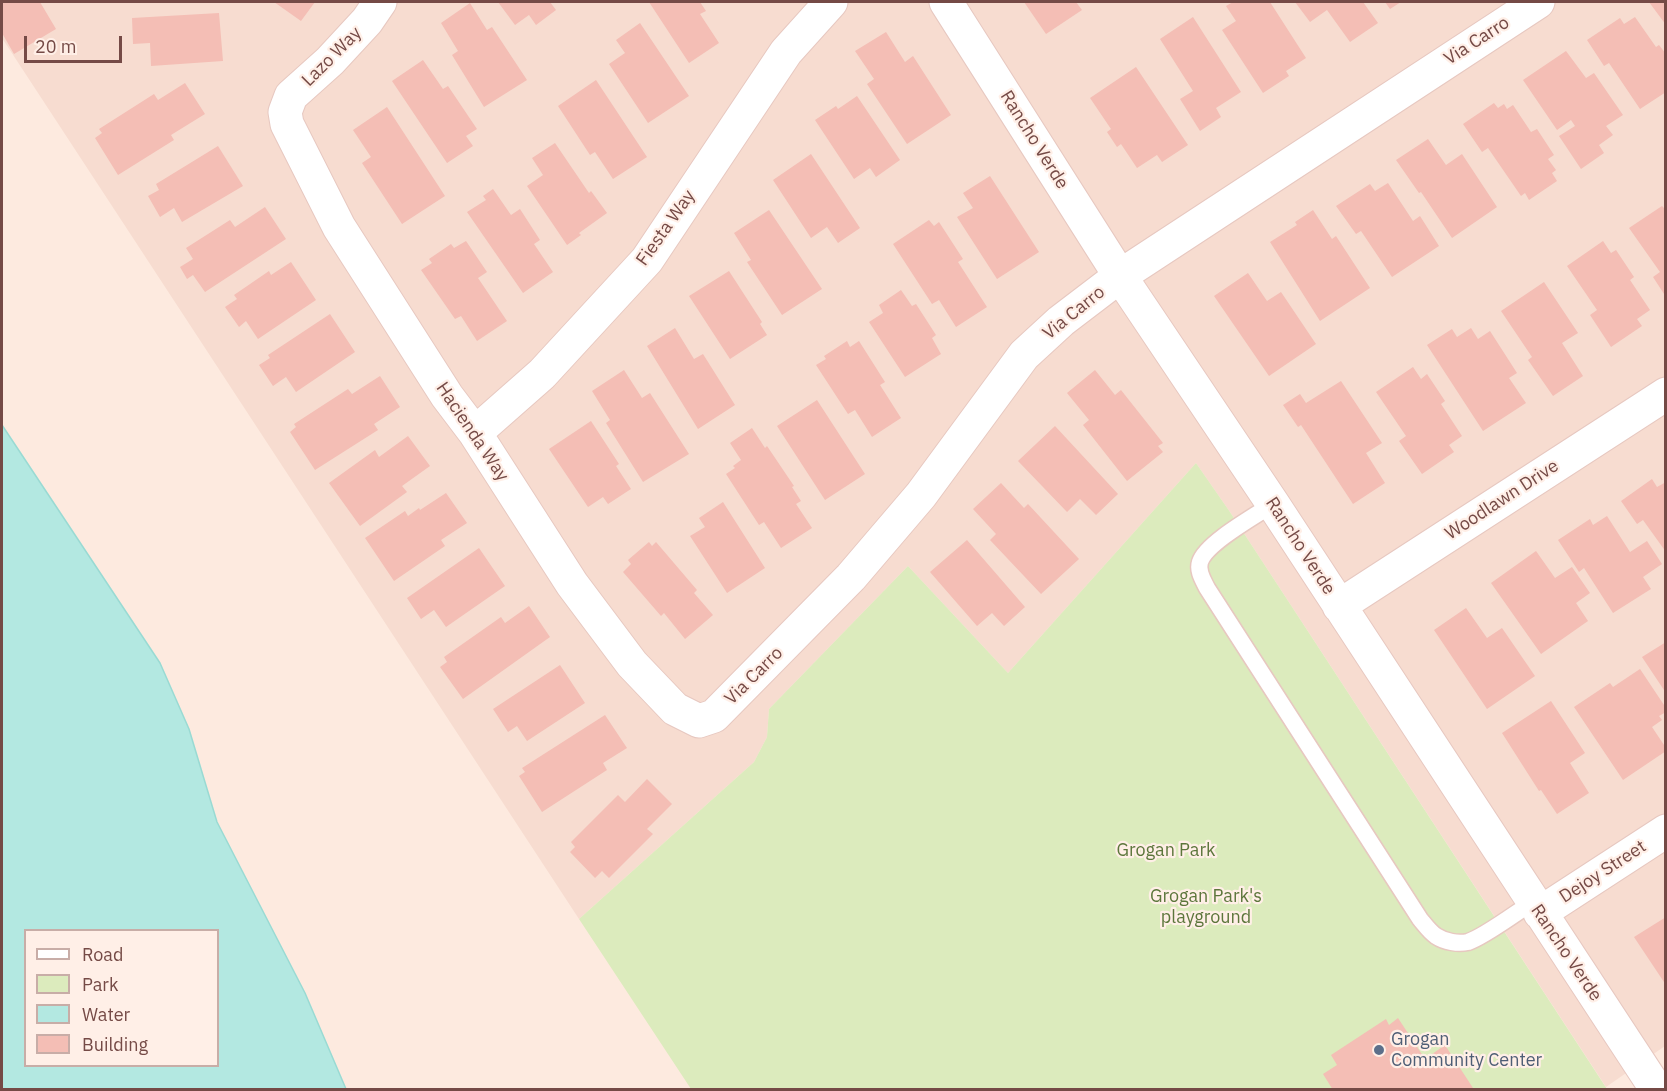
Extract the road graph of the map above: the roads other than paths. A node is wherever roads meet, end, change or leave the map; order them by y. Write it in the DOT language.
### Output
graph roads {
  1 [pos="380,2"];
  2 [pos="831,2"];
  3 [pos="946,2"];
  4 [pos="1538,2"];
  5 [pos="285,112"];
  6 [pos="1120,276"];
  7 [pos="1665,394"];
  8 [pos="475,433"];
  9 [pos="1273,504"];
  10 [pos="1340,606"];
  11 [pos="699,721"];
  12 [pos="1665,831"];
  13 [pos="1536,907"];
  14 [pos="1657,1089"];
  1 -- 5 [label="street, Lazo Way"];
  2 -- 8 [label="street, Fiesta Way"];
  3 -- 6 [label="street, Rancho Verde"];
  4 -- 6 [label="street, Via Carro"];
  5 -- 8 [label="street, Hacienda Way"];
  6 -- 9 [label="street, Rancho Verde"];
  6 -- 11 [label="street, Via Carro"];
  7 -- 10 [label="street, Woodlawn Drive"];
  8 -- 11 [label="street, Hacienda Way"];
  9 -- 10 [label="street, Rancho Verde"];
  9 -- 13 [label="lane"];
  10 -- 13 [label="street, Rancho Verde"];
  12 -- 13 [label="street, Dejoy Street"];
  13 -- 14 [label="street, Rancho Verde"];
}
